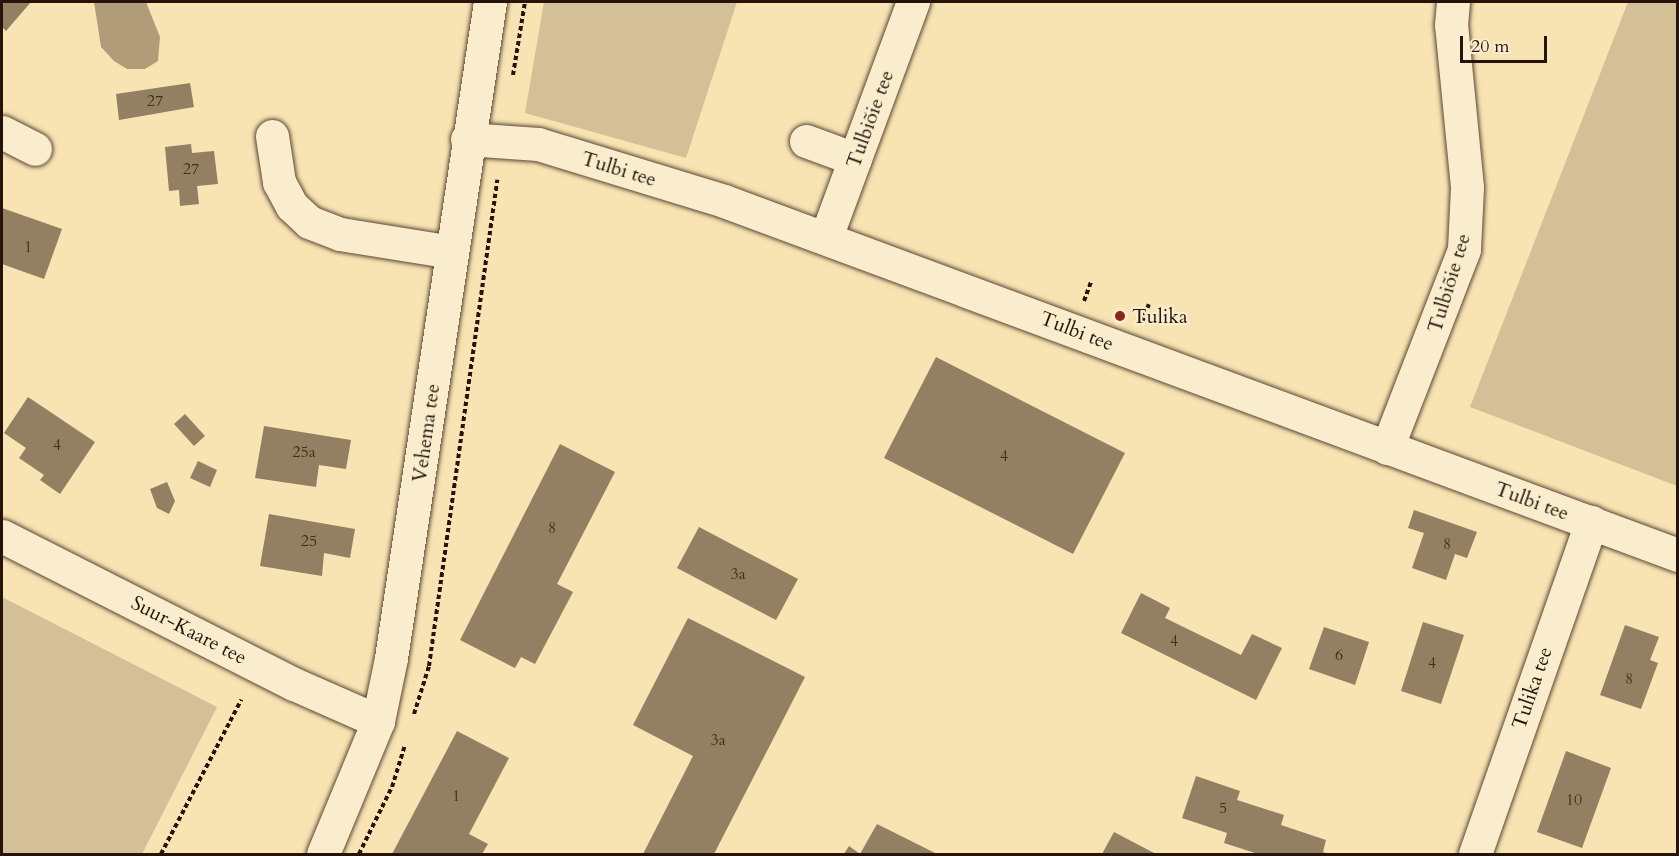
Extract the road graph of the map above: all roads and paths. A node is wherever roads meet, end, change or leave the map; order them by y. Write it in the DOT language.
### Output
graph roads {
  1 [pos="490,2"];
  2 [pos="913,2"];
  3 [pos="1453,2"];
  4 [pos="2,132"];
  5 [pos="272,136"];
  6 [pos="468,139"];
  7 [pos="806,141"];
  8 [pos="35,150"];
  9 [pos="855,159"];
  10 [pos="826,237"];
  11 [pos="452,252"];
  12 [pos="1091,282"];
  13 [pos="1149,304"];
  14 [pos="1093,305"];
  15 [pos="1131,320"];
  16 [pos="1387,448"];
  17 [pos="1591,522"];
  18 [pos="2,536"];
  19 [pos="1677,555"];
  20 [pos="242,700"];
  21 [pos="378,721"];
  22 [pos="161,855"];
  23 [pos="323,855"];
  24 [pos="1475,855"];
  1 -- 6 [label="street, Vehema tee"];
  2 -- 9 [label="street, Tulbiõie tee"];
  3 -- 16 [label="street, Tulbiõie tee"];
  4 -- 8 [label="street"];
  5 -- 11 [label="street"];
  6 -- 10 [label="street, Tulbi tee"];
  6 -- 11 [label="street, Vehema tee"];
  7 -- 9 [label="street"];
  9 -- 10 [label="street, Tulbiõie tee"];
  10 -- 16 [label="street, Tulbi tee"];
  11 -- 21 [label="street, Vehema tee"];
  12 -- 14 [label="path"];
  13 -- 15 [label="path"];
  16 -- 17 [label="street, Tulbi tee"];
  17 -- 19 [label="street, Tulbi tee"];
  17 -- 24 [label="street, Tulika tee"];
  18 -- 21 [label="street, Suur-Kaare tee"];
  20 -- 22 [label="path"];
  21 -- 23 [label="street, Vehema tee"];
}
